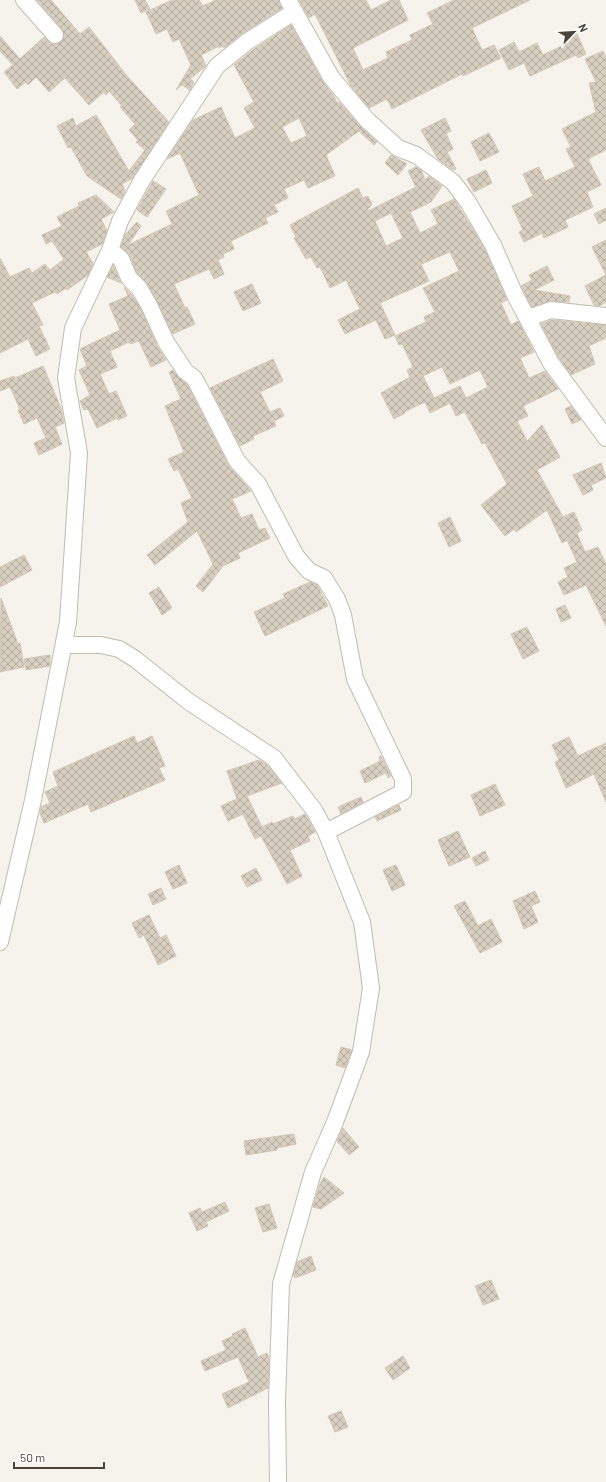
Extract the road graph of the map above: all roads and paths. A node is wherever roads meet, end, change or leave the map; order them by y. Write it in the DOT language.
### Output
graph roads {
  1 [pos="24,0"];
  2 [pos="291,6"];
  3 [pos="55,35"];
  4 [pos="110,250"];
  5 [pos="606,316"];
  6 [pos="528,318"];
  7 [pos="606,438"];
  8 [pos="64,645"];
  9 [pos="326,832"];
  10 [pos="0,942"];
  11 [pos="278,1482"];
  1 -- 3 [label="street"];
  2 -- 4 [label="street"];
  2 -- 6 [label="street"];
  4 -- 8 [label="street"];
  4 -- 9 [label="street"];
  5 -- 6 [label="street"];
  6 -- 7 [label="street"];
  8 -- 9 [label="street"];
  8 -- 10 [label="street"];
  9 -- 11 [label="street"];
}
